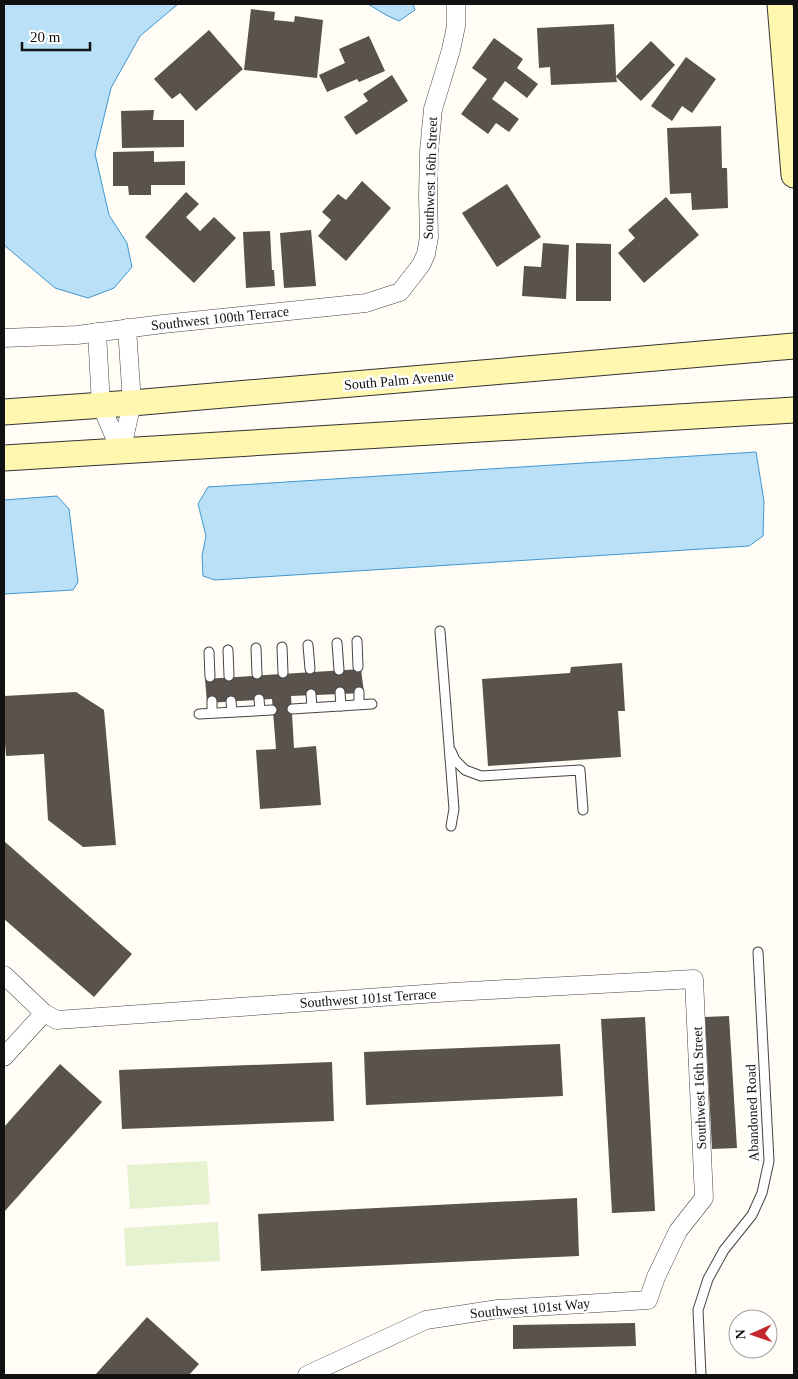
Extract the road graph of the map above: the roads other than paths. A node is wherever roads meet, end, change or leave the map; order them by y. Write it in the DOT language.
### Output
graph roads {
  1 [pos="456,4"];
  2 [pos="780,4"];
  3 [pos="794,175"];
  4 [pos="421,265"];
  5 [pos="127,328"];
  6 [pos="97,332"];
  7 [pos="4,338"];
  8 [pos="794,346"];
  9 [pos="132,402"];
  10 [pos="101,405"];
  11 [pos="794,410"];
  12 [pos="4,412"];
  13 [pos="121,452"];
  14 [pos="4,458"];
  15 [pos="440,631"];
  16 [pos="357,641"];
  17 [pos="337,643"];
  18 [pos="308,645"];
  19 [pos="282,647"];
  20 [pos="256,648"];
  21 [pos="228,650"];
  22 [pos="209,652"];
  23 [pos="358,667"];
  24 [pos="310,669"];
  25 [pos="339,670"];
  26 [pos="284,673"];
  27 [pos="258,674"];
  28 [pos="229,676"];
  29 [pos="210,677"];
  30 [pos="340,692"];
  31 [pos="359,692"];
  32 [pos="311,694"];
  33 [pos="259,699"];
  34 [pos="212,701"];
  35 [pos="231,701"];
  36 [pos="359,704"];
  37 [pos="372,704"];
  38 [pos="341,706"];
  39 [pos="312,707"];
  40 [pos="292,709"];
  41 [pos="260,710"];
  42 [pos="272,710"];
  43 [pos="232,712"];
  44 [pos="199,714"];
  45 [pos="212,714"];
  46 [pos="449,746"];
  47 [pos="583,810"];
  48 [pos="451,826"];
  49 [pos="758,952"];
  50 [pos="4,975"];
  51 [pos="694,978"];
  52 [pos="44,1013"];
  53 [pos="7,1047"];
  54 [pos="704,1198"];
  55 [pos="307,1375"];
  56 [pos="701,1375"];
  1 -- 4 [label="street, Southwest 16th Street"];
  2 -- 3 [label="main road"];
  4 -- 5 [label="street, Southwest 100th Terrace"];
  5 -- 6 [label="street, Southwest 100th Terrace"];
  5 -- 9 [label="street"];
  6 -- 7 [label="street, Southwest 100th Terrace"];
  6 -- 10 [label="street"];
  8 -- 9 [label="main road, South Palm Avenue"];
  9 -- 10 [label="main road, South Palm Avenue"];
  9 -- 13 [label="street"];
  10 -- 12 [label="main road, South Palm Avenue"];
  10 -- 13 [label="street"];
  11 -- 13 [label="main road"];
  13 -- 14 [label="main road"];
  15 -- 46 [label="lane"];
  16 -- 23 [label="lane"];
  17 -- 25 [label="lane"];
  18 -- 24 [label="lane"];
  19 -- 26 [label="lane"];
  20 -- 27 [label="lane"];
  21 -- 28 [label="lane"];
  22 -- 29 [label="lane"];
  30 -- 38 [label="lane"];
  31 -- 36 [label="lane"];
  32 -- 39 [label="lane"];
  33 -- 41 [label="lane"];
  34 -- 45 [label="lane"];
  35 -- 43 [label="lane"];
  36 -- 37 [label="lane"];
  36 -- 38 [label="lane"];
  38 -- 39 [label="lane"];
  39 -- 40 [label="lane"];
  41 -- 42 [label="lane"];
  41 -- 43 [label="lane"];
  43 -- 45 [label="lane"];
  44 -- 45 [label="lane"];
  46 -- 47 [label="lane"];
  46 -- 48 [label="lane"];
  49 -- 56 [label="lane, Abandoned Road"];
  50 -- 52 [label="street, Southwest 101st Terrace"];
  51 -- 52 [label="street, Southwest 101st Terrace"];
  51 -- 54 [label="street, Southwest 16th Street"];
  52 -- 53 [label="street"];
  54 -- 55 [label="street, Southwest 101st Way"];
}
